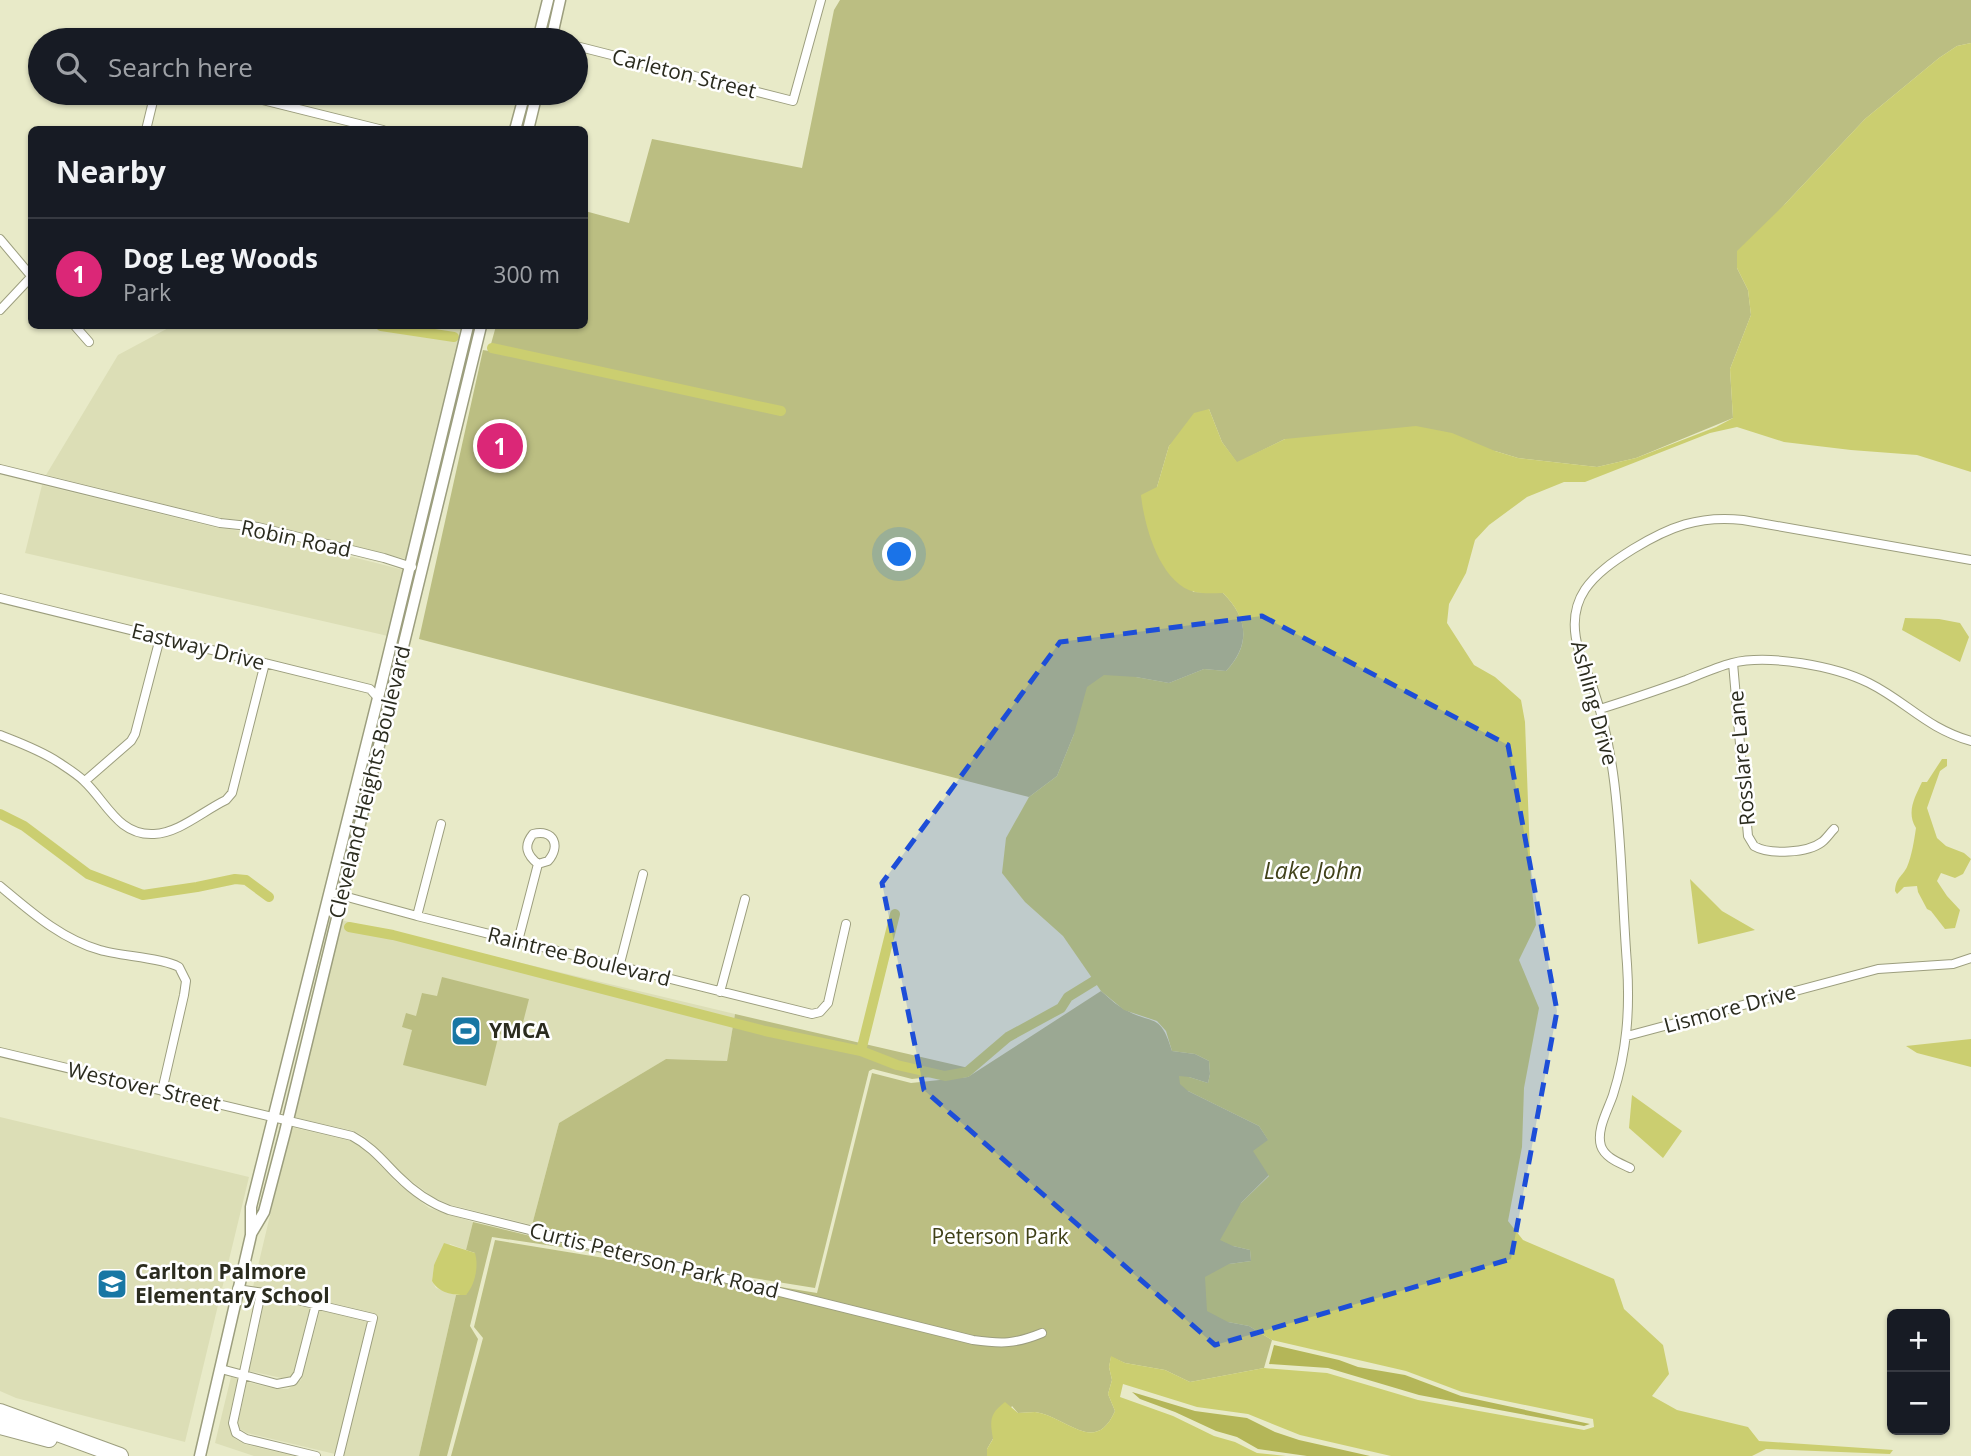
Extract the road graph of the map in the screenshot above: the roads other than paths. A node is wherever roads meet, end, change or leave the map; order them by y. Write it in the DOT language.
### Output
graph roads {
  1 [pos="548,0"];
  2 [pos="560,0"];
  3 [pos="821,0"];
  4 [pos="541,28"];
  5 [pos="554,28"];
  6 [pos="588,49"];
  7 [pos="152,105"];
  8 [pos="282,105"];
  9 [pos="521,105"];
  10 [pos="534,105"];
  11 [pos="147,126"];
  12 [pos="367,126"];
  13 [pos="516,126"];
  14 [pos="529,126"];
  15 [pos="0,239"];
  16 [pos="28,272"];
  17 [pos="28,279"];
  18 [pos="0,310"];
  19 [pos="78,329"];
  20 [pos="467,329"];
  21 [pos="480,329"];
  22 [pos="89,342"];
  23 [pos="462,351"];
  24 [pos="474,355"];
  25 [pos="447,413"];
  26 [pos="458,417"];
  27 [pos="0,469"];
  28 [pos="1971,560"];
  29 [pos="410,566"];
  30 [pos="421,574"];
  31 [pos="0,598"];
  32 [pos="160,638"];
  33 [pos="265,663"];
  34 [pos="1733,663"];
  35 [pos="378,698"];
  36 [pos="1600,709"];
  37 [pos="388,710"];
  38 [pos="0,735"];
  39 [pos="1971,741"];
  40 [pos="85,781"];
  41 [pos="441,824"];
  42 [pos="1833,829"];
  43 [pos="538,864"];
  44 [pos="643,874"];
  45 [pos="0,886"];
  46 [pos="329,892"];
  47 [pos="342,896"];
  48 [pos="745,899"];
  49 [pos="417,916"];
  50 [pos="846,924"];
  51 [pos="518,942"];
  52 [pos="1971,958"];
  53 [pos="619,967"];
  54 [pos="720,992"];
  55 [pos="1628,1035"];
  56 [pos="0,1052"];
  57 [pos="162,1091"];
  58 [pos="274,1118"];
  59 [pos="288,1121"];
  60 [pos="1630,1168"];
  61 [pos="251,1235"];
  62 [pos="237,1289"];
  63 [pos="261,1293"];
  64 [pos="316,1304"];
  65 [pos="1042,1333"];
  66 [pos="220,1369"];
  67 [pos="244,1376"];
  68 [pos="0,1412"];
  69 [pos="0,1426"];
  70 [pos="108,1456"];
  71 [pos="120,1456"];
  72 [pos="200,1456"];
  73 [pos="316,1456"];
  74 [pos="339,1456"];
  1 -- 4 [label="street"];
  2 -- 5 [label="street"];
  3 -- 6 [label="street, Carleton Street"];
  7 -- 11 [label="street"];
  8 -- 12 [label="street"];
  9 -- 13 [label="street"];
  10 -- 14 [label="street"];
  15 -- 16 [label="street"];
  17 -- 18 [label="street"];
  19 -- 22 [label="street"];
  20 -- 23 [label="street, Cleveland Heights Boulevard"];
  21 -- 24 [label="street, Cleveland Heights Boulevard"];
  23 -- 24 [label="street"];
  23 -- 25 [label="street, Cleveland Heights Boulevard"];
  24 -- 26 [label="street, Cleveland Heights Boulevard"];
  25 -- 26 [label="street"];
  25 -- 29 [label="street, Cleveland Heights Boulevard"];
  26 -- 30 [label="street, Cleveland Heights Boulevard"];
  27 -- 29 [label="street, Robin Road"];
  28 -- 36 [label="street, Ashling Drive"];
  29 -- 30 [label="street, Robin Road"];
  29 -- 35 [label="street, Cleveland Heights Boulevard"];
  30 -- 37 [label="street, Cleveland Heights Boulevard"];
  31 -- 32 [label="street, Eastway Drive"];
  32 -- 33 [label="street, Eastway Drive"];
  32 -- 40 [label="street"];
  33 -- 35 [label="street, Eastway Drive"];
  33 -- 40 [label="street"];
  34 -- 36 [label="street"];
  34 -- 39 [label="street"];
  34 -- 42 [label="street, Rosslare Lane"];
  35 -- 37 [label="street, Eastway Drive"];
  35 -- 46 [label="street, Cleveland Heights Boulevard"];
  36 -- 55 [label="street, Ashling Drive"];
  37 -- 47 [label="street, Cleveland Heights Boulevard"];
  38 -- 40 [label="street"];
  41 -- 49 [label="street"];
  43 -- 51 [label="street"];
  44 -- 53 [label="street"];
  45 -- 57 [label="street"];
  46 -- 47 [label="street, Raintree Boulevard"];
  46 -- 58 [label="street, Cleveland Heights Boulevard"];
  47 -- 49 [label="street, Raintree Boulevard"];
  47 -- 59 [label="street, Cleveland Heights Boulevard"];
  48 -- 54 [label="street"];
  49 -- 51 [label="street, Raintree Boulevard"];
  50 -- 54 [label="street, Raintree Boulevard"];
  51 -- 53 [label="street, Raintree Boulevard"];
  52 -- 55 [label="street, Lismore Drive"];
  53 -- 54 [label="street, Raintree Boulevard"];
  55 -- 60 [label="street"];
  56 -- 57 [label="street, Westover Street"];
  57 -- 58 [label="street, Westover Street"];
  58 -- 59 [label="street, Westover Street"];
  58 -- 61 [label="street, Cleveland Heights Boulevard"];
  59 -- 61 [label="street, Cleveland Heights Boulevard"];
  59 -- 65 [label="street, Curtis Peterson Park Road"];
  61 -- 62 [label="street, Cleveland Heights Boulevard"];
  62 -- 63 [label="street"];
  62 -- 66 [label="street, Cleveland Heights Boulevard"];
  63 -- 64 [label="street"];
  63 -- 67 [label="street"];
  64 -- 67 [label="street"];
  64 -- 74 [label="street"];
  66 -- 67 [label="street"];
  66 -- 72 [label="street, Cleveland Heights Boulevard"];
  67 -- 73 [label="street"];
  68 -- 71 [label="highway"];
  69 -- 70 [label="highway"];
}
